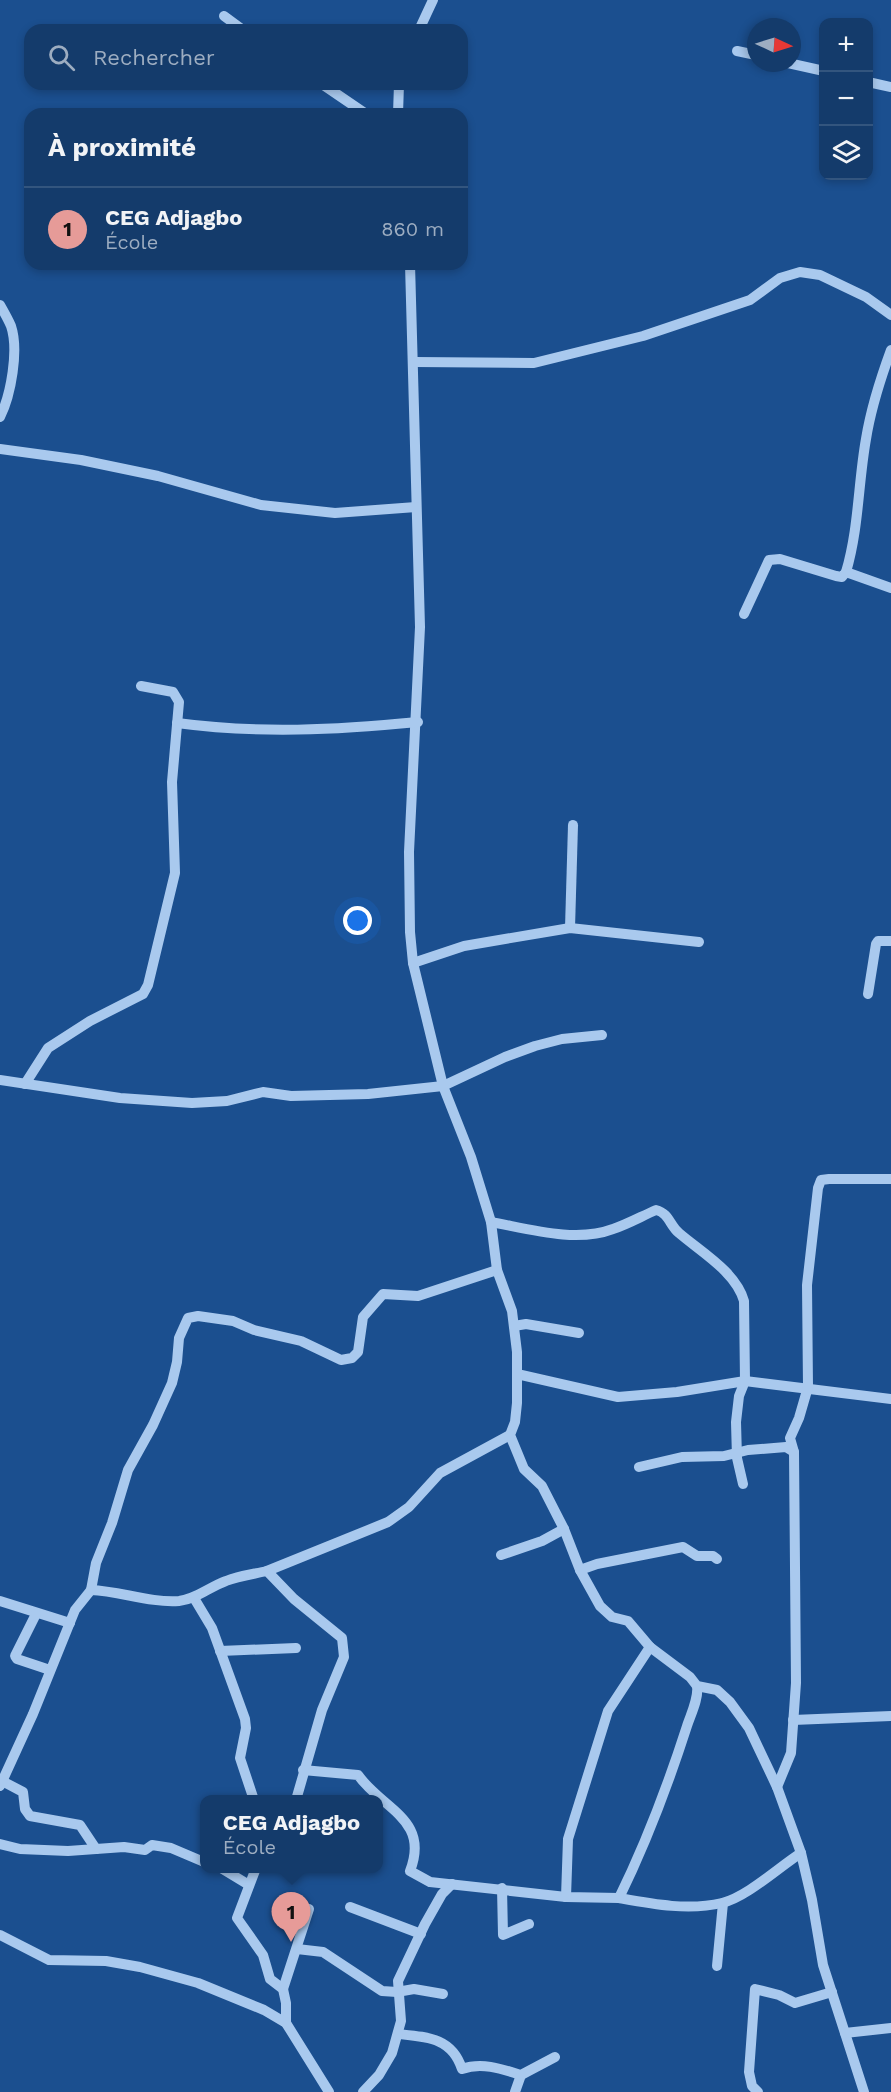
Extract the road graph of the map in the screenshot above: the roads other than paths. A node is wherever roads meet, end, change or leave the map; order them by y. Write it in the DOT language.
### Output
graph roads {
  1 [pos="433,0"];
  2 [pos="224,16"];
  3 [pos="235,24"];
  4 [pos="421,24"];
  5 [pos="737,51"];
  6 [pos="747,53"];
  7 [pos="801,66"];
  8 [pos="819,70"];
  9 [pos="873,83"];
  10 [pos="891,87"];
  11 [pos="330,90"];
  12 [pos="399,90"];
  13 [pos="357,108"];
  14 [pos="398,108"];
  15 [pos="410,270"];
  16 [pos="0,305"];
  17 [pos="891,315"];
  18 [pos="891,350"];
  19 [pos="415,362"];
  20 [pos="0,417"];
  21 [pos="0,449"];
  22 [pos="416,507"];
  23 [pos="846,572"];
  24 [pos="891,588"];
  25 [pos="744,614"];
  26 [pos="141,686"];
  27 [pos="418,722"];
  28 [pos="177,723"];
  29 [pos="573,825"];
  30 [pos="570,928"];
  31 [pos="891,941"];
  32 [pos="699,942"];
  33 [pos="413,963"];
  34 [pos="868,994"];
  35 [pos="602,1035"];
  36 [pos="0,1080"];
  37 [pos="26,1084"];
  38 [pos="443,1086"];
  39 [pos="891,1179"];
  40 [pos="491,1222"];
  41 [pos="497,1270"];
  42 [pos="514,1326"];
  43 [pos="579,1333"];
  44 [pos="517,1374"];
  45 [pos="745,1381"];
  46 [pos="808,1387"];
  47 [pos="891,1399"];
  48 [pos="510,1435"];
  49 [pos="794,1452"];
  50 [pos="737,1454"];
  51 [pos="639,1467"];
  52 [pos="743,1484"];
  53 [pos="564,1529"];
  54 [pos="501,1555"];
  55 [pos="717,1559"];
  56 [pos="580,1570"];
  57 [pos="267,1571"];
  58 [pos="91,1590"];
  59 [pos="194,1598"];
  60 [pos="0,1601"];
  61 [pos="36,1614"];
  62 [pos="70,1623"];
  63 [pos="650,1647"];
  64 [pos="296,1648"];
  65 [pos="220,1651"];
  66 [pos="50,1670"];
  67 [pos="697,1686"];
  68 [pos="891,1716"];
  69 [pos="793,1720"];
  70 [pos="303,1770"];
  71 [pos="1,1783"];
  72 [pos="777,1787"];
  73 [pos="252,1795"];
  74 [pos="297,1795"];
  75 [pos="377,1795"];
  76 [pos="383,1802"];
  77 [pos="0,1844"];
  78 [pos="96,1849"];
  79 [pos="801,1852"];
  80 [pos="200,1861"];
  81 [pos="228,1873"];
  82 [pos="254,1873"];
  83 [pos="452,1884"];
  84 [pos="249,1885"];
  85 [pos="502,1888"];
  86 [pos="566,1897"];
  87 [pos="619,1898"];
  88 [pos="723,1903"];
  89 [pos="350,1906"];
  90 [pos="309,1909"];
  91 [pos="529,1924"];
  92 [pos="421,1934"];
  93 [pos="0,1935"];
  94 [pos="297,1949"];
  95 [pos="717,1966"];
  96 [pos="283,1989"];
  97 [pos="397,1992"];
  98 [pos="832,1992"];
  99 [pos="443,1994"];
  100 [pos="286,2023"];
  101 [pos="891,2028"];
  102 [pos="845,2033"];
  103 [pos="398,2034"];
  104 [pos="555,2057"];
  105 [pos="521,2075"];
  106 [pos="328,2092"];
  107 [pos="363,2092"];
  108 [pos="515,2092"];
  109 [pos="758,2092"];
  110 [pos="864,2092"];
  1 -- 4 [label="street"];
  2 -- 3 [label="street"];
  5 -- 6 [label="street"];
  7 -- 8 [label="street"];
  9 -- 10 [label="street"];
  11 -- 13 [label="street"];
  12 -- 14 [label="street"];
  15 -- 19 [label="street"];
  16 -- 20 [label="street"];
  17 -- 19 [label="street"];
  18 -- 23 [label="street"];
  19 -- 22 [label="street"];
  21 -- 22 [label="street"];
  22 -- 27 [label="street"];
  23 -- 24 [label="street"];
  23 -- 25 [label="street"];
  26 -- 28 [label="street"];
  27 -- 28 [label="street"];
  27 -- 33 [label="street"];
  28 -- 37 [label="street"];
  29 -- 30 [label="street"];
  30 -- 32 [label="street"];
  30 -- 33 [label="street"];
  31 -- 34 [label="street"];
  33 -- 38 [label="street"];
  35 -- 38 [label="street"];
  36 -- 37 [label="street"];
  37 -- 38 [label="street"];
  38 -- 40 [label="street"];
  39 -- 46 [label="street"];
  40 -- 41 [label="street"];
  40 -- 45 [label="street"];
  41 -- 42 [label="street"];
  41 -- 58 [label="street"];
  42 -- 43 [label="street"];
  42 -- 44 [label="street"];
  44 -- 45 [label="street"];
  44 -- 48 [label="street"];
  45 -- 46 [label="street"];
  45 -- 50 [label="street"];
  46 -- 47 [label="street"];
  46 -- 49 [label="street"];
  48 -- 53 [label="street"];
  48 -- 57 [label="street"];
  49 -- 50 [label="street"];
  49 -- 69 [label="street"];
  50 -- 51 [label="street"];
  50 -- 52 [label="street"];
  53 -- 54 [label="street"];
  53 -- 56 [label="street"];
  55 -- 56 [label="street"];
  56 -- 63 [label="street"];
  57 -- 59 [label="street"];
  57 -- 70 [label="street"];
  58 -- 59 [label="street"];
  58 -- 62 [label="street"];
  59 -- 65 [label="street"];
  60 -- 61 [label="street"];
  61 -- 62 [label="street"];
  61 -- 66 [label="street"];
  62 -- 66 [label="street"];
  63 -- 67 [label="street"];
  63 -- 86 [label="street"];
  64 -- 65 [label="street"];
  65 -- 73 [label="street"];
  66 -- 71 [label="street"];
  67 -- 72 [label="street"];
  67 -- 87 [label="street"];
  68 -- 69 [label="street"];
  69 -- 72 [label="street"];
  70 -- 74 [label="street"];
  70 -- 75 [label="street"];
  71 -- 78 [label="street"];
  72 -- 79 [label="street"];
  76 -- 83 [label="street"];
  77 -- 78 [label="street"];
  78 -- 80 [label="street"];
  79 -- 88 [label="street"];
  79 -- 98 [label="street"];
  81 -- 84 [label="street"];
  82 -- 84 [label="street"];
  83 -- 85 [label="street"];
  83 -- 92 [label="street"];
  84 -- 96 [label="street"];
  85 -- 86 [label="street"];
  85 -- 91 [label="street"];
  86 -- 87 [label="street"];
  87 -- 88 [label="street"];
  88 -- 95 [label="street"];
  89 -- 92 [label="street"];
  90 -- 94 [label="street"];
  92 -- 97 [label="street"];
  93 -- 100 [label="street"];
  94 -- 96 [label="street"];
  94 -- 97 [label="street"];
  96 -- 100 [label="street"];
  97 -- 99 [label="street"];
  97 -- 103 [label="street"];
  98 -- 102 [label="street"];
  98 -- 109 [label="street"];
  100 -- 106 [label="street"];
  101 -- 102 [label="street"];
  102 -- 110 [label="street"];
  103 -- 105 [label="street"];
  103 -- 107 [label="street"];
  104 -- 105 [label="street"];
  105 -- 108 [label="street"];
}
